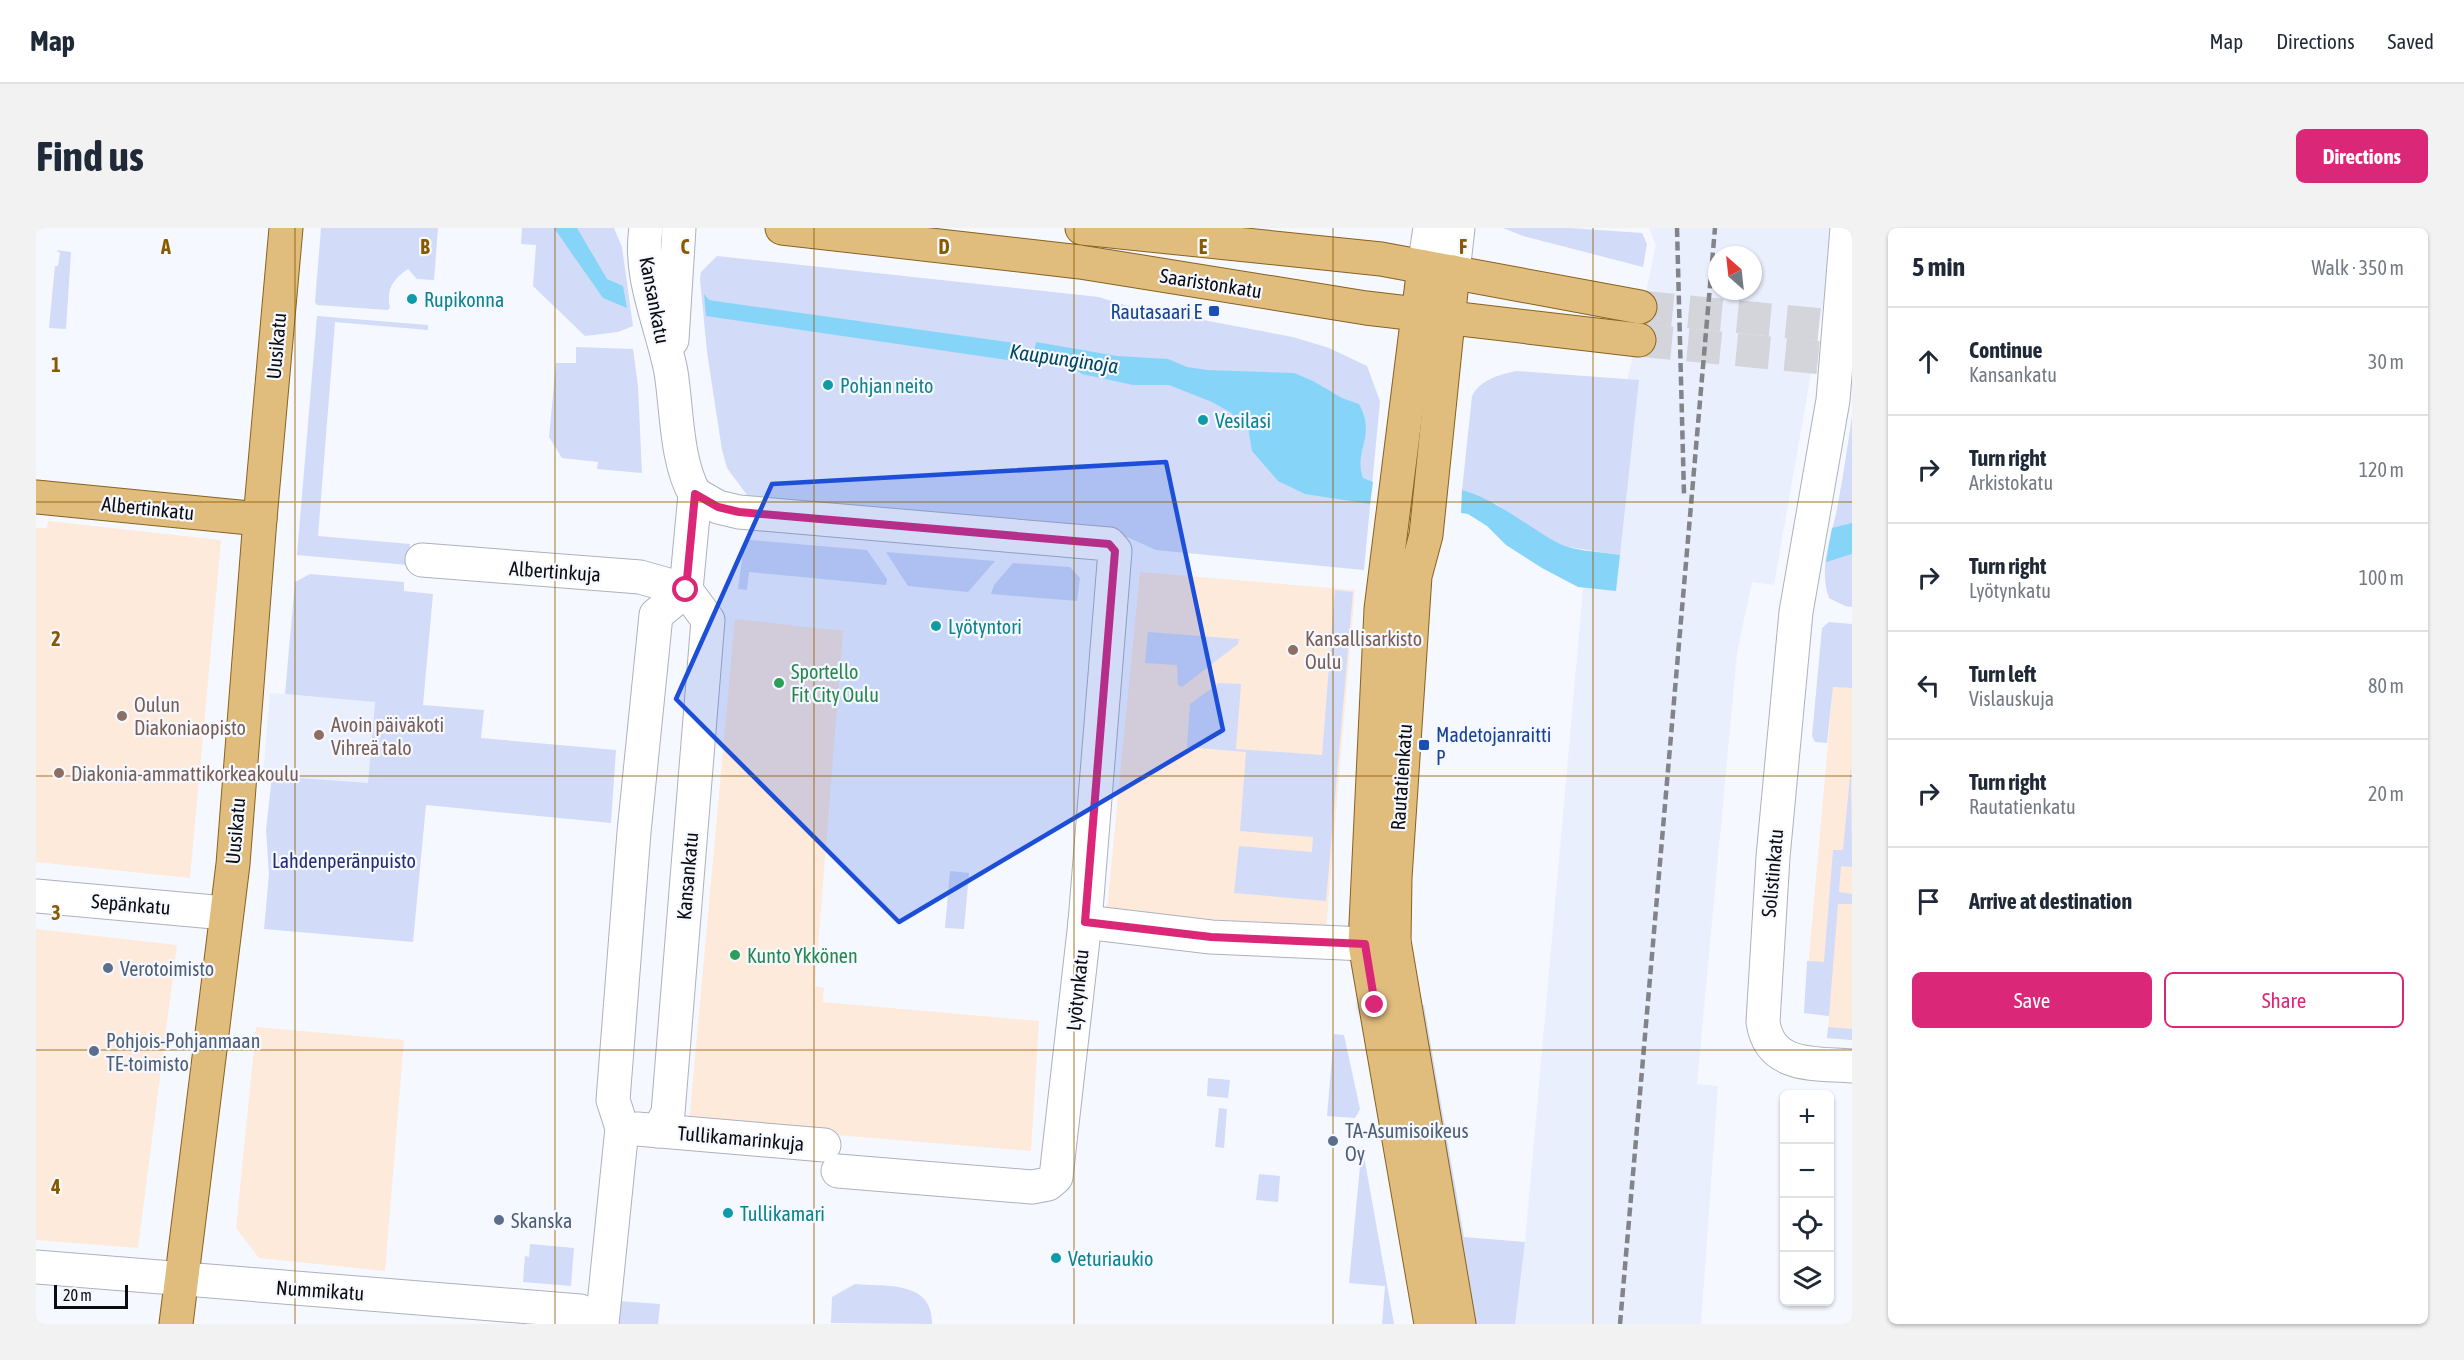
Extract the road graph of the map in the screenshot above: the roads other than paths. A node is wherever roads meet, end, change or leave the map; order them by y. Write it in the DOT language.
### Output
graph roads {
  1 [pos="286,228"];
  2 [pos="646,228"];
  3 [pos="679,228"];
  4 [pos="782,228"];
  5 [pos="1082,228"];
  6 [pos="1430,228"];
  7 [pos="1458,228"];
  8 [pos="1847,228"];
  9 [pos="1439,269"];
  10 [pos="1640,307"];
  11 [pos="1433,316"];
  12 [pos="1639,340"];
  13 [pos="670,371"];
  14 [pos="695,494"];
  15 [pos="36,497"];
  16 [pos="260,519"];
  17 [pos="422,560"];
  18 [pos="686,590"];
  19 [pos="36,896"];
  20 [pos="225,913"];
  21 [pos="1085,922"];
  22 [pos="1379,943"];
  23 [pos="1852,1066"];
  24 [pos="622,1128"];
  25 [pos="658,1131"];
  26 [pos="831,1158"];
  27 [pos="36,1267"];
  28 [pos="181,1279"];
  29 [pos="176,1324"];
  30 [pos="601,1324"];
  31 [pos="1431,1324"];
  32 [pos="1459,1324"];
  1 -- 16 [label="main road, Uusikatu"];
  2 -- 13 [label="street, Kansankatu"];
  3 -- 13 [label="street, Kansankatu"];
  4 -- 11 [label="main road, Saaristonkatu"];
  5 -- 9 [label="main road, Saaristonkatu"];
  6 -- 9 [label="street, Rautatienkatu"];
  7 -- 9 [label="street, Rautatienkatu"];
  8 -- 23 [label="street, Solistinkatu"];
  9 -- 10 [label="main road, Saaristonkatu"];
  9 -- 11 [label="main road, Rautatienkatu"];
  11 -- 12 [label="main road, Saaristonkatu"];
  11 -- 22 [label="main road, Rautatienkatu"];
  13 -- 14 [label="street, Kansankatu"];
  14 -- 18 [label="street, Kansankatu"];
  14 -- 21 [label="street, Lyötynkatu"];
  15 -- 16 [label="main road, Albertinkatu"];
  16 -- 20 [label="main road, Uusikatu"];
  17 -- 18 [label="street, Albertinkuja"];
  18 -- 24 [label="street"];
  18 -- 25 [label="street, Kansankatu"];
  19 -- 20 [label="street, Sepänkatu"];
  20 -- 28 [label="main road, Uusikatu"];
  21 -- 22 [label="street"];
  21 -- 26 [label="street, Lyötynkatu"];
  22 -- 31 [label="main road, Rautatienkatu"];
  22 -- 32 [label="main road, Rautatienkatu"];
  24 -- 25 [label="street"];
  24 -- 30 [label="street"];
  25 -- 26 [label="street, Tullikamarinkuja"];
  27 -- 28 [label="street, Nummikatu"];
  28 -- 29 [label="main road, Uusikatu"];
  28 -- 30 [label="street, Nummikatu"];
}
